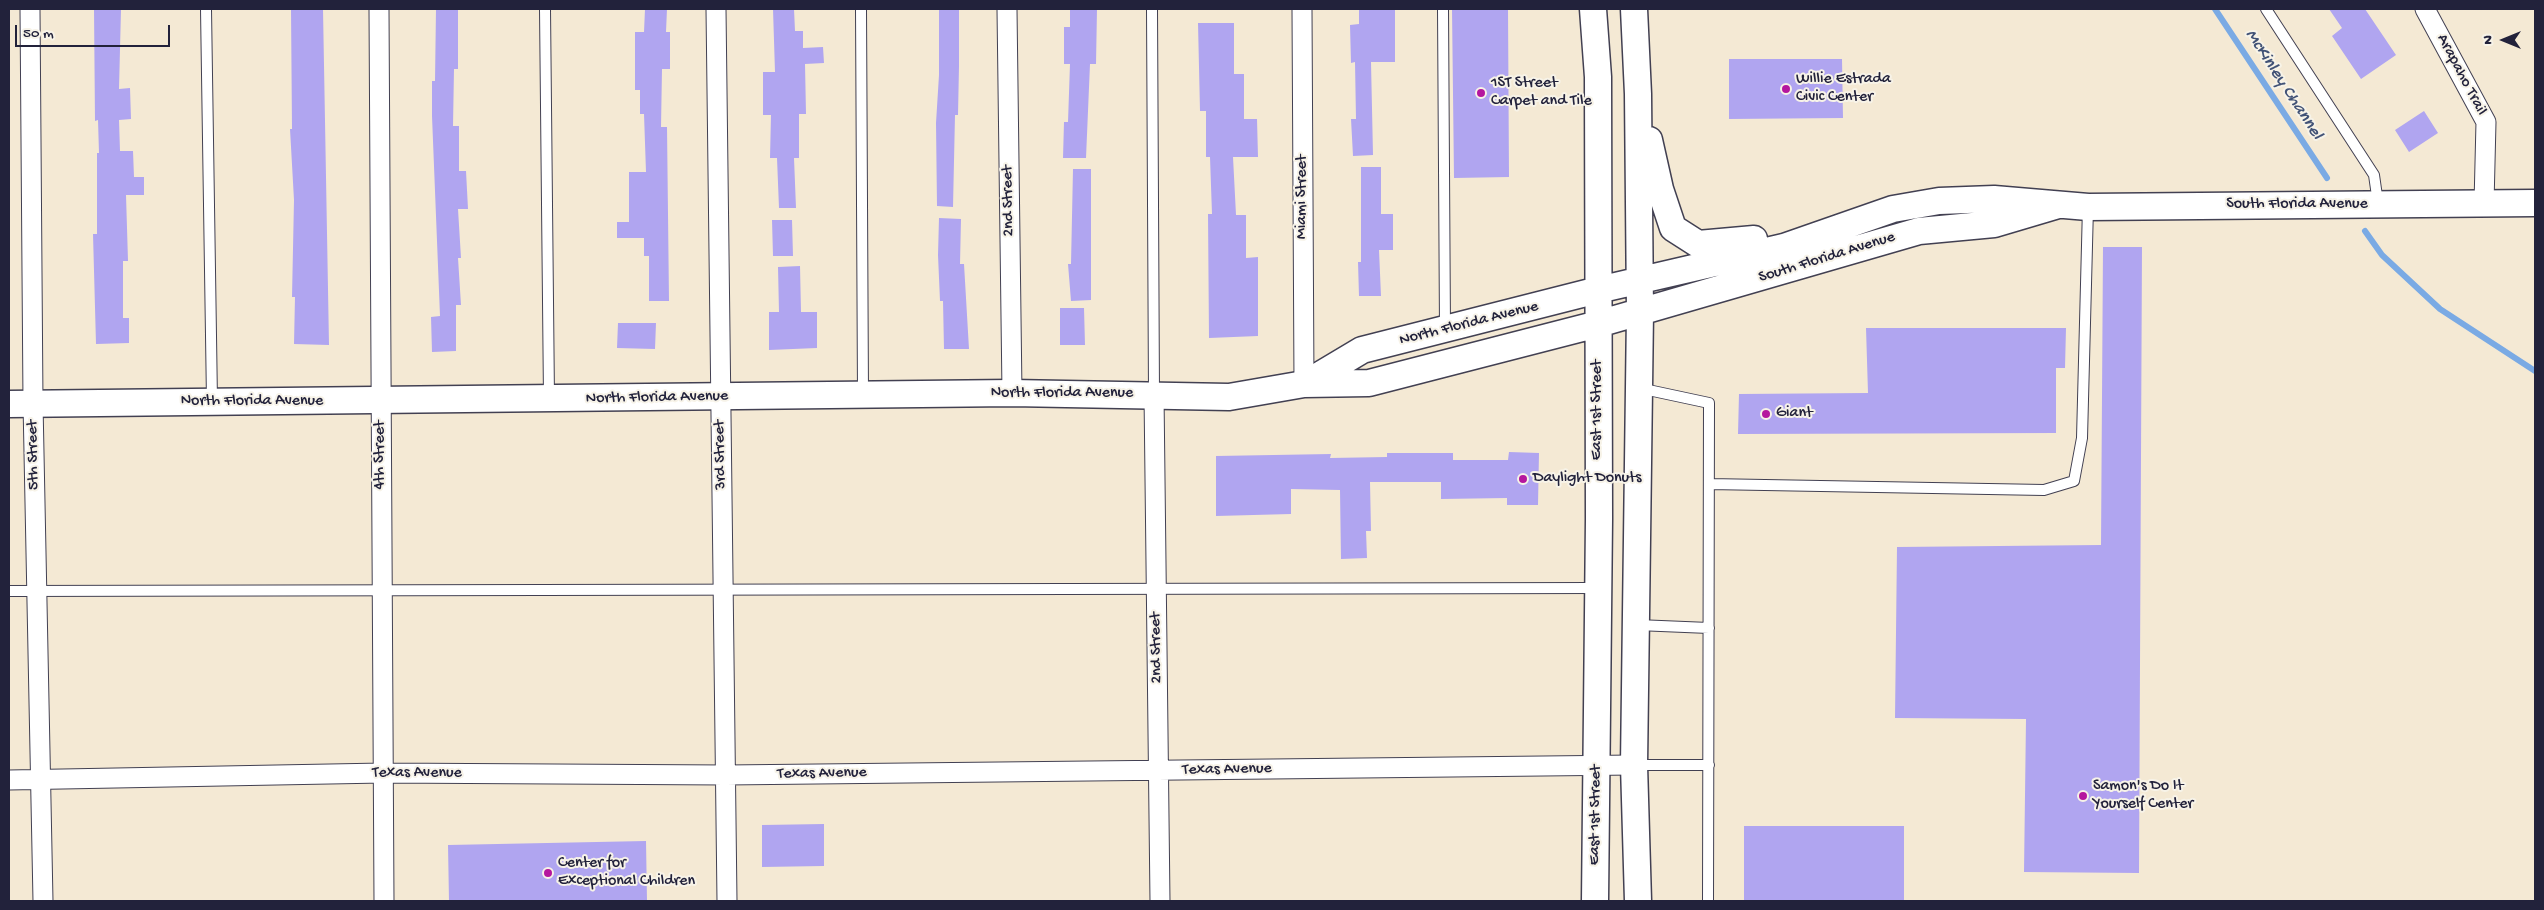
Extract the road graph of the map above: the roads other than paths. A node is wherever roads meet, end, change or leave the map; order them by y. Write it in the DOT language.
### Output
graph roads {
  1 [pos="30,9"];
  2 [pos="206,9"];
  3 [pos="379,9"];
  4 [pos="545,9"];
  5 [pos="716,9"];
  6 [pos="860,9"];
  7 [pos="1007,9"];
  8 [pos="1152,9"];
  9 [pos="1302,9"];
  10 [pos="1442,9"];
  11 [pos="1593,9"];
  12 [pos="1634,9"];
  13 [pos="2266,9"];
  14 [pos="2426,9"];
  15 [pos="1638,94"];
  16 [pos="2535,203"];
  17 [pos="2378,204"];
  18 [pos="2484,204"];
  19 [pos="2058,206"];
  20 [pos="2088,207"];
  21 [pos="1893,209"];
  22 [pos="1640,279"];
  23 [pos="1598,290"];
  24 [pos="1640,312"];
  25 [pos="1598,324"];
  26 [pos="1445,329"];
  27 [pos="1304,384"];
  28 [pos="1639,388"];
  29 [pos="1012,393"];
  30 [pos="1154,394"];
  31 [pos="863,395"];
  32 [pos="720,398"];
  33 [pos="549,399"];
  34 [pos="381,401"];
  35 [pos="212,402"];
  36 [pos="21,404"];
  37 [pos="1708,484"];
  38 [pos="1598,588"];
  39 [pos="37,590"];
  40 [pos="382,590"];
  41 [pos="723,590"];
  42 [pos="1156,590"];
  43 [pos="9,591"];
  44 [pos="1636,625"];
  45 [pos="1708,628"];
  46 [pos="1634,765"];
  47 [pos="1708,765"];
  48 [pos="1596,766"];
  49 [pos="1158,771"];
  50 [pos="383,773"];
  51 [pos="726,775"];
  52 [pos="41,779"];
  53 [pos="9,780"];
  54 [pos="43,901"];
  55 [pos="384,901"];
  56 [pos="726,901"];
  57 [pos="1160,901"];
  58 [pos="1595,901"];
  59 [pos="1638,901"];
  60 [pos="1708,901"];
  1 -- 36 [label="street, 5th Street"];
  2 -- 35 [label="lane"];
  3 -- 34 [label="street, 4th Street"];
  4 -- 33 [label="lane"];
  5 -- 32 [label="street, 3rd Street"];
  6 -- 31 [label="lane"];
  7 -- 29 [label="street, 2nd Street"];
  8 -- 30 [label="lane"];
  9 -- 27 [label="street, Miami Street"];
  10 -- 26 [label="lane"];
  11 -- 23 [label="main road, East 1st Street"];
  12 -- 15 [label="main road"];
  13 -- 17 [label="lane"];
  14 -- 18 [label="street, Arapaho Trail"];
  15 -- 21 [label="main road"];
  15 -- 22 [label="main road"];
  16 -- 18 [label="main road, South Florida Avenue"];
  17 -- 18 [label="main road, South Florida Avenue"];
  17 -- 20 [label="main road, South Florida Avenue"];
  19 -- 20 [label="main road, South Florida Avenue"];
  19 -- 21 [label="main road, South Florida Avenue"];
  19 -- 24 [label="main road, South Florida Avenue"];
  20 -- 37 [label="lane"];
  21 -- 22 [label="main road, South Florida Avenue"];
  22 -- 23 [label="main road, North Florida Avenue"];
  22 -- 24 [label="main road"];
  23 -- 25 [label="main road, East 1st Street"];
  23 -- 26 [label="main road, North Florida Avenue"];
  24 -- 25 [label="main road, South Florida Avenue"];
  24 -- 28 [label="main road"];
  25 -- 27 [label="main road, North Florida Avenue"];
  25 -- 38 [label="main road, East 1st Street"];
  26 -- 27 [label="main road, North Florida Avenue"];
  27 -- 30 [label="main road, North Florida Avenue"];
  28 -- 37 [label="lane"];
  28 -- 44 [label="main road"];
  29 -- 30 [label="main road, North Florida Avenue"];
  29 -- 31 [label="main road, North Florida Avenue"];
  30 -- 42 [label="street, 2nd Street"];
  31 -- 32 [label="main road, North Florida Avenue"];
  32 -- 33 [label="main road, North Florida Avenue"];
  32 -- 41 [label="street, 3rd Street"];
  33 -- 34 [label="main road, North Florida Avenue"];
  34 -- 35 [label="main road, North Florida Avenue"];
  34 -- 40 [label="street, 4th Street"];
  35 -- 36 [label="main road, North Florida Avenue"];
  36 -- 39 [label="street, 5th Street"];
  37 -- 45 [label="lane"];
  38 -- 42 [label="lane"];
  38 -- 48 [label="main road, East 1st Street"];
  39 -- 40 [label="lane"];
  39 -- 43 [label="lane"];
  39 -- 52 [label="street, 5th Street"];
  40 -- 41 [label="lane"];
  40 -- 50 [label="street, 4th Street"];
  41 -- 42 [label="lane"];
  41 -- 51 [label="street, 3rd Street"];
  42 -- 49 [label="street, 2nd Street"];
  44 -- 45 [label="lane"];
  44 -- 46 [label="main road"];
  45 -- 47 [label="lane"];
  46 -- 47 [label="lane"];
  46 -- 48 [label="street, Texas Avenue"];
  46 -- 59 [label="main road"];
  47 -- 60 [label="lane"];
  48 -- 49 [label="street, Texas Avenue"];
  48 -- 58 [label="main road, East 1st Street"];
  49 -- 51 [label="street, Texas Avenue"];
  49 -- 57 [label="street, 2nd Street"];
  50 -- 51 [label="street, Texas Avenue"];
  50 -- 52 [label="street, Texas Avenue"];
  50 -- 55 [label="street, 4th Street"];
  51 -- 56 [label="street, 3rd Street"];
  52 -- 53 [label="street, Texas Avenue"];
  52 -- 54 [label="street, 5th Street"];
}
